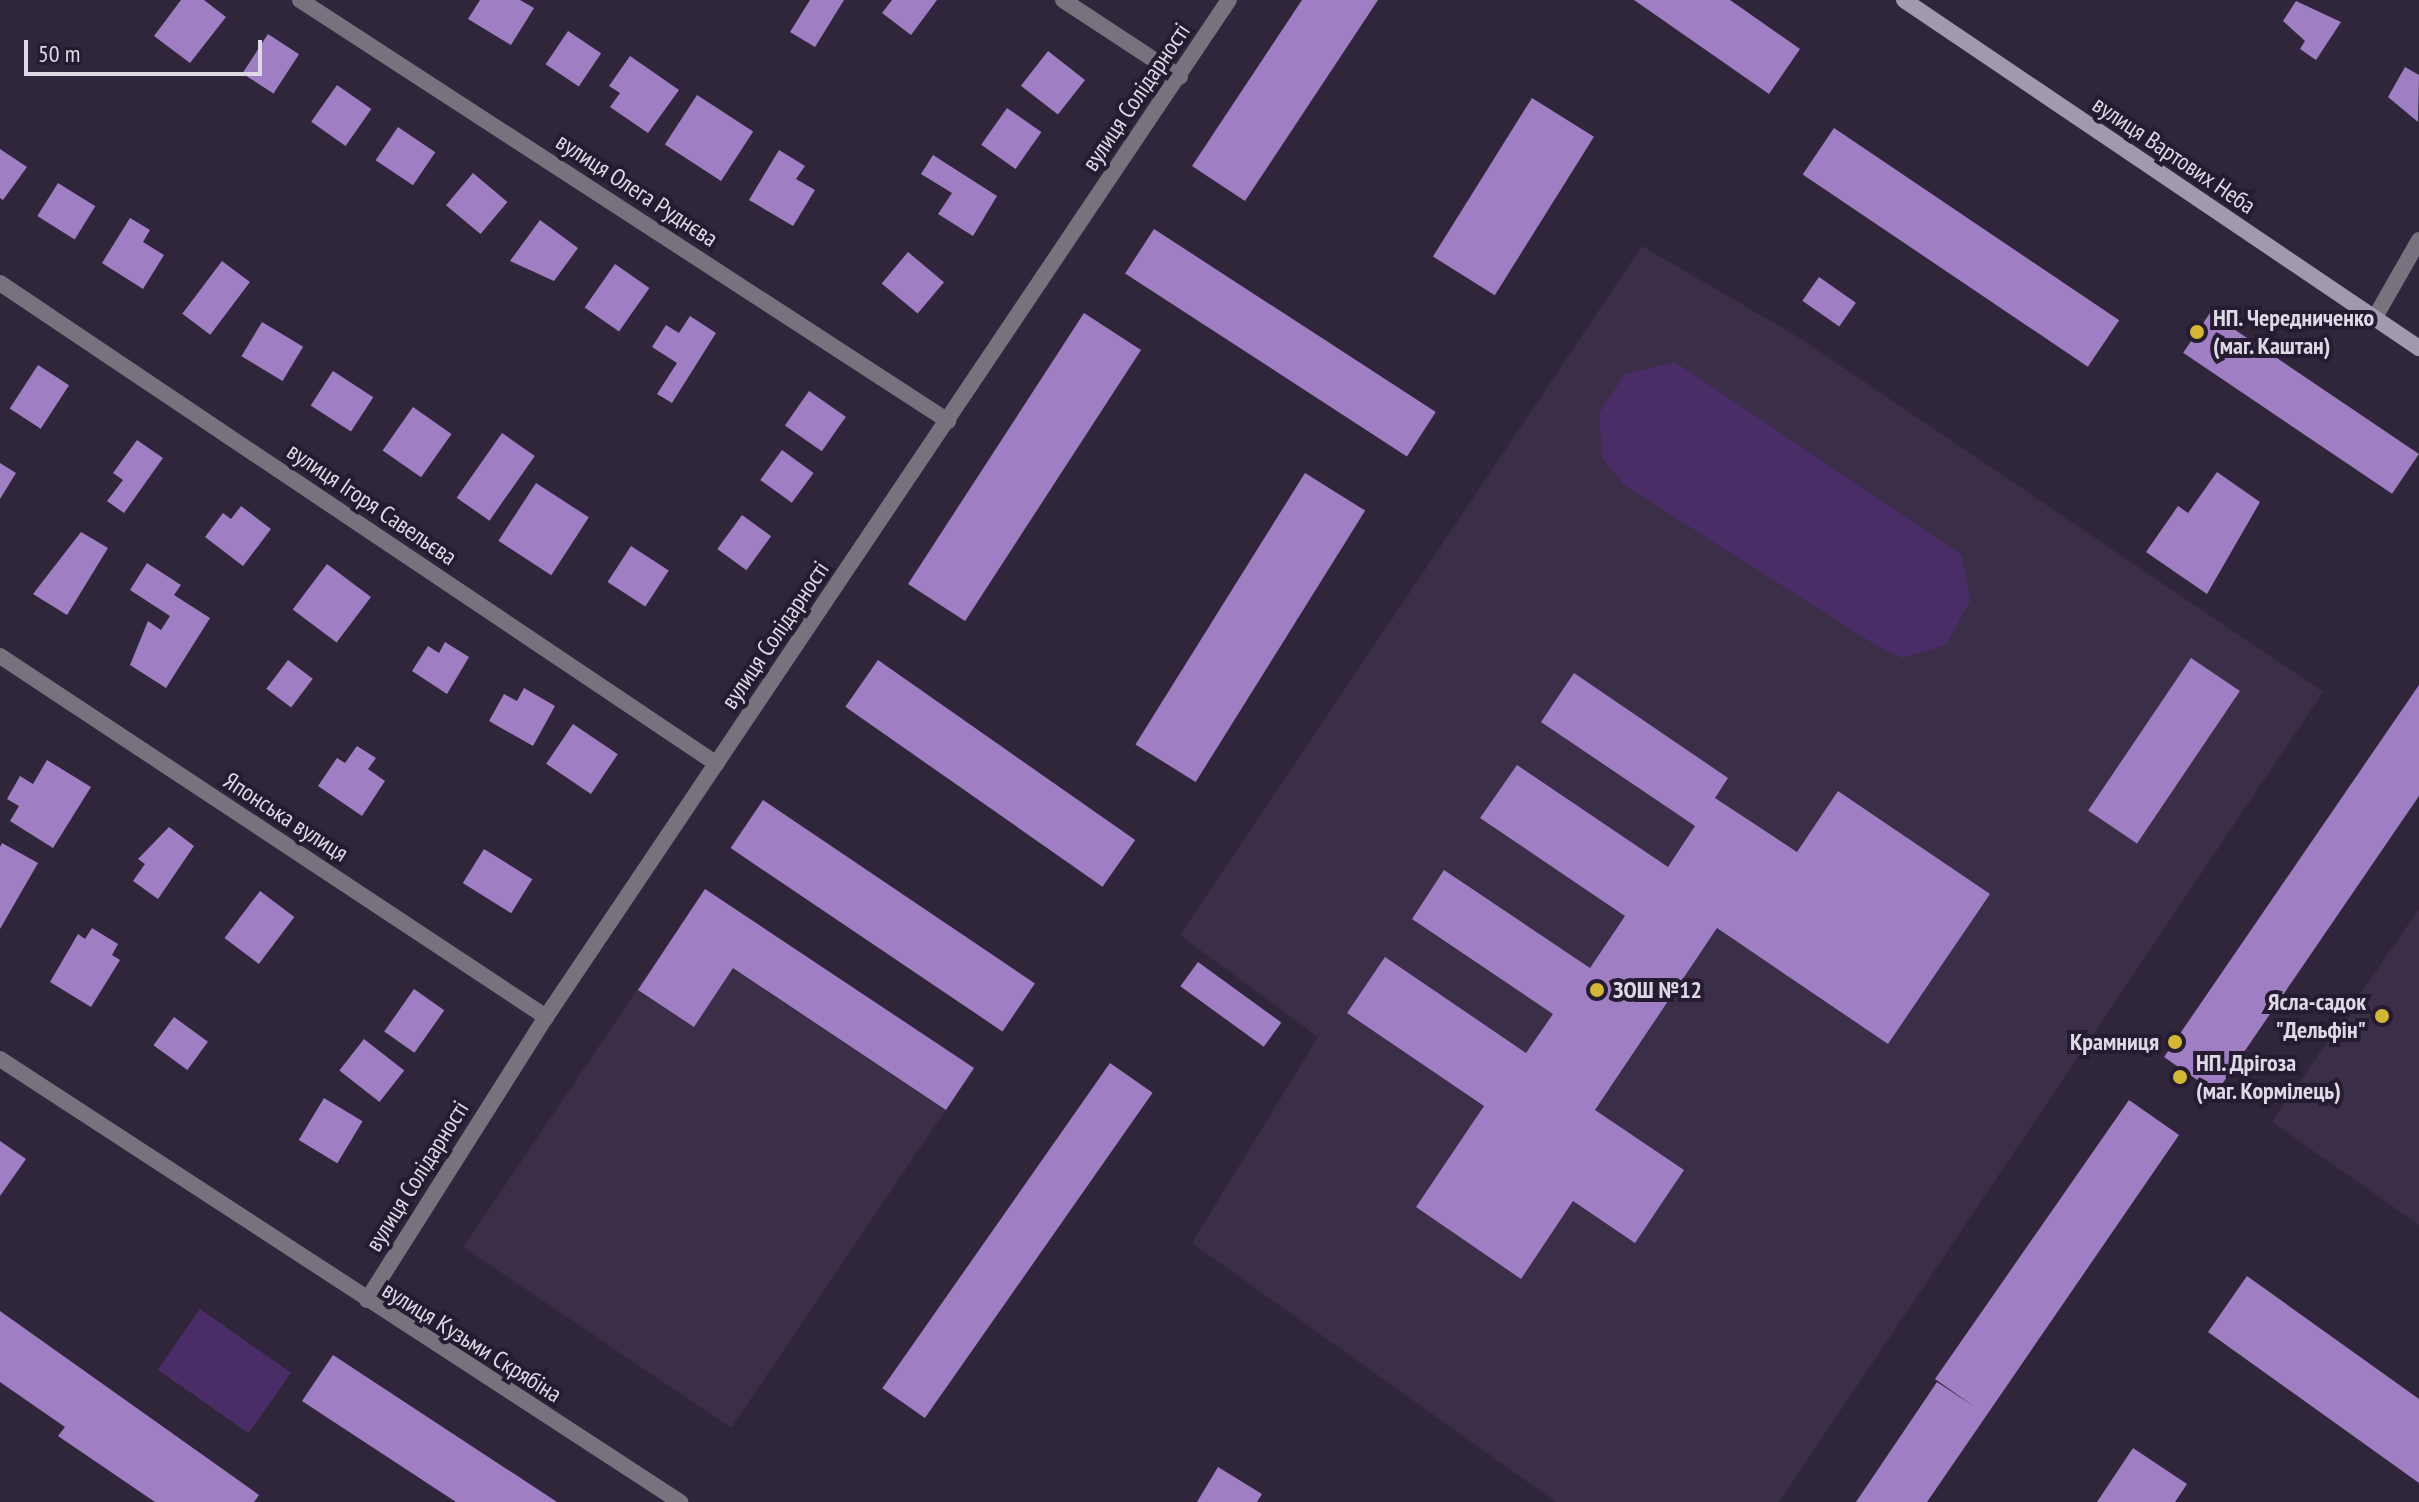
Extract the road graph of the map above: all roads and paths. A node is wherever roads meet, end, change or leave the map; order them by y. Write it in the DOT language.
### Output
graph roads {
  1 [pos="300,0"];
  2 [pos="1063,0"];
  3 [pos="1229,0"];
  4 [pos="1904,0"];
  5 [pos="1180,77"];
  6 [pos="2419,240"];
  7 [pos="0,283"];
  8 [pos="2374,319"];
  9 [pos="2419,348"];
  10 [pos="948,421"];
  11 [pos="0,656"];
  12 [pos="717,764"];
  13 [pos="546,1017"];
  14 [pos="0,1059"];
  15 [pos="367,1300"];
  16 [pos="680,1502"];
  1 -- 10 [label="street, вулиця Олега Руднєва"];
  2 -- 5 [label="street"];
  3 -- 5 [label="street, вулиця Солідарності"];
  4 -- 8 [label="street, вулиця Вартових Неба"];
  5 -- 10 [label="street, вулиця Солідарності"];
  6 -- 8 [label="street"];
  7 -- 12 [label="street, вулиця Ігоря Савельєва"];
  8 -- 9 [label="street, вулиця Вартових Неба"];
  10 -- 12 [label="street, вулиця Солідарності"];
  11 -- 13 [label="street, Японська вулиця"];
  12 -- 13 [label="street, вулиця Солідарності"];
  13 -- 15 [label="street, вулиця Солідарності"];
  14 -- 16 [label="street, вулиця Кузьми Скрябіна"];
}
